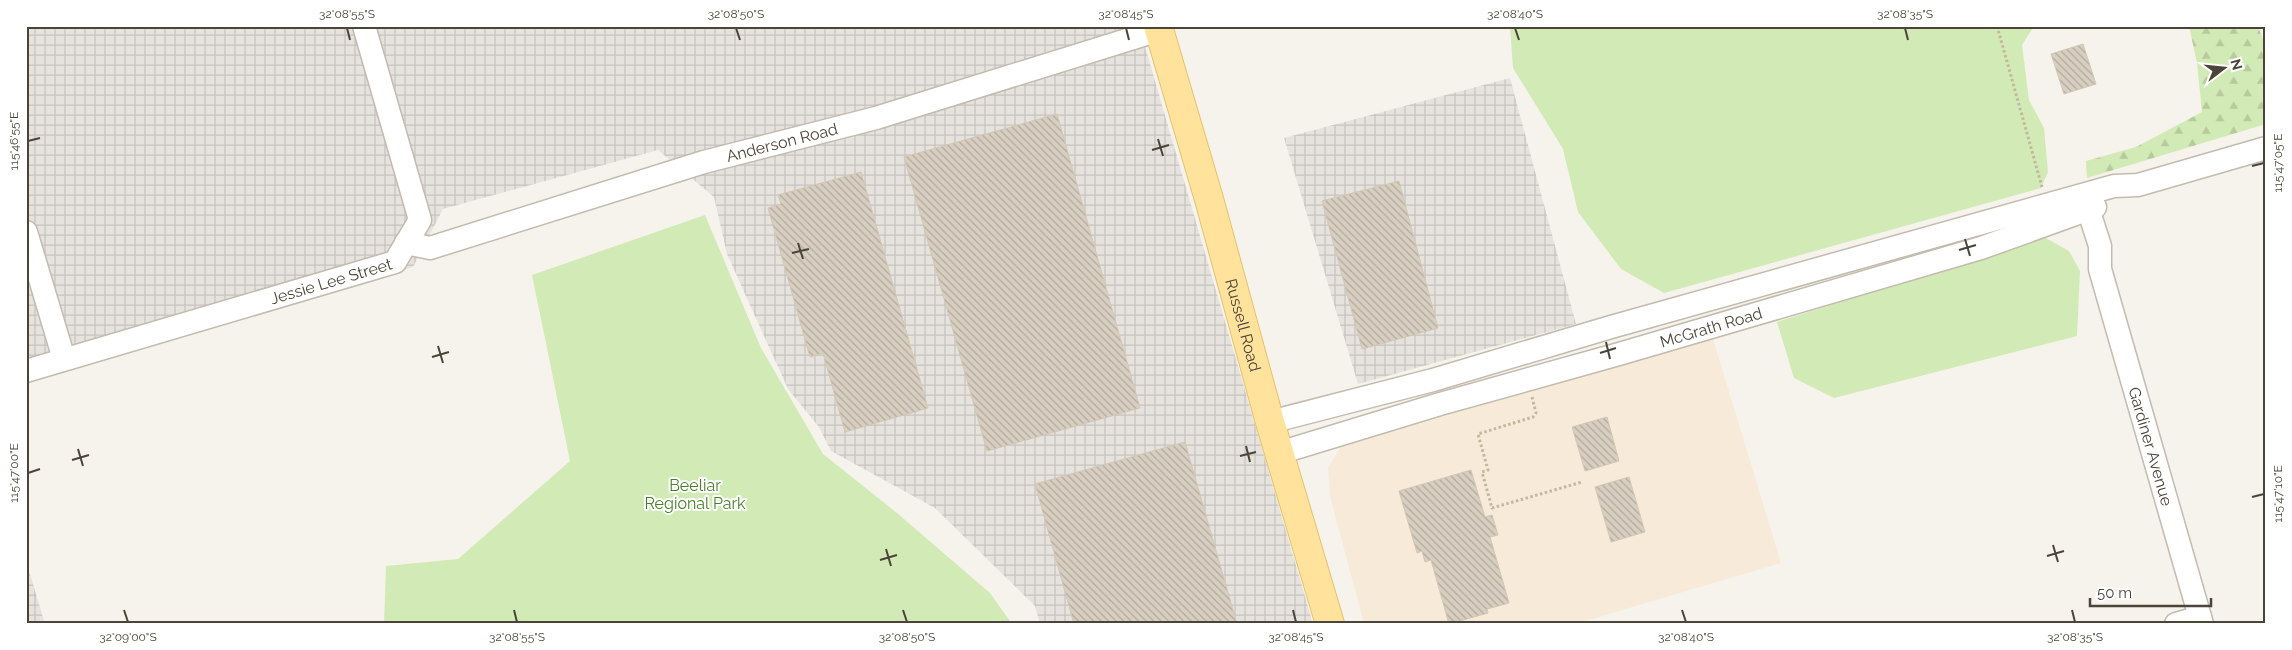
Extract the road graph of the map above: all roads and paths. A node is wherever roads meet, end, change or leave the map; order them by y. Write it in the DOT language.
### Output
graph roads {
  1 [pos="364,26"];
  2 [pos="1997,26"];
  3 [pos="1158,28"];
  4 [pos="2266,148"];
  5 [pos="2043,190"];
  6 [pos="2078,205"];
  7 [pos="26,232"];
  8 [pos="406,243"];
  9 [pos="64,359"];
  10 [pos="26,371"];
  11 [pos="1529,393"];
  12 [pos="1270,422"];
  13 [pos="1279,453"];
  14 [pos="1582,482"];
  15 [pos="2200,620"];
  16 [pos="1330,624"];
  17 [pos="2176,624"];
  1 -- 8 [label="street, Jessie Lee Street"];
  2 -- 5 [label="path"];
  3 -- 8 [label="street, Anderson Road"];
  3 -- 12 [label="main road, Russell Road"];
  4 -- 6 [label="street, McGrath Road"];
  6 -- 12 [label="street, McGrath Road"];
  6 -- 13 [label="street, McGrath Road"];
  6 -- 15 [label="street, Gardiner Avenue"];
  7 -- 9 [label="street"];
  8 -- 9 [label="street, Jessie Lee Street"];
  9 -- 10 [label="street, Jessie Lee Street"];
  11 -- 14 [label="path"];
  12 -- 13 [label="main road, Russell Road"];
  13 -- 16 [label="main road, Russell Road"];
  15 -- 17 [label="street"];
}
